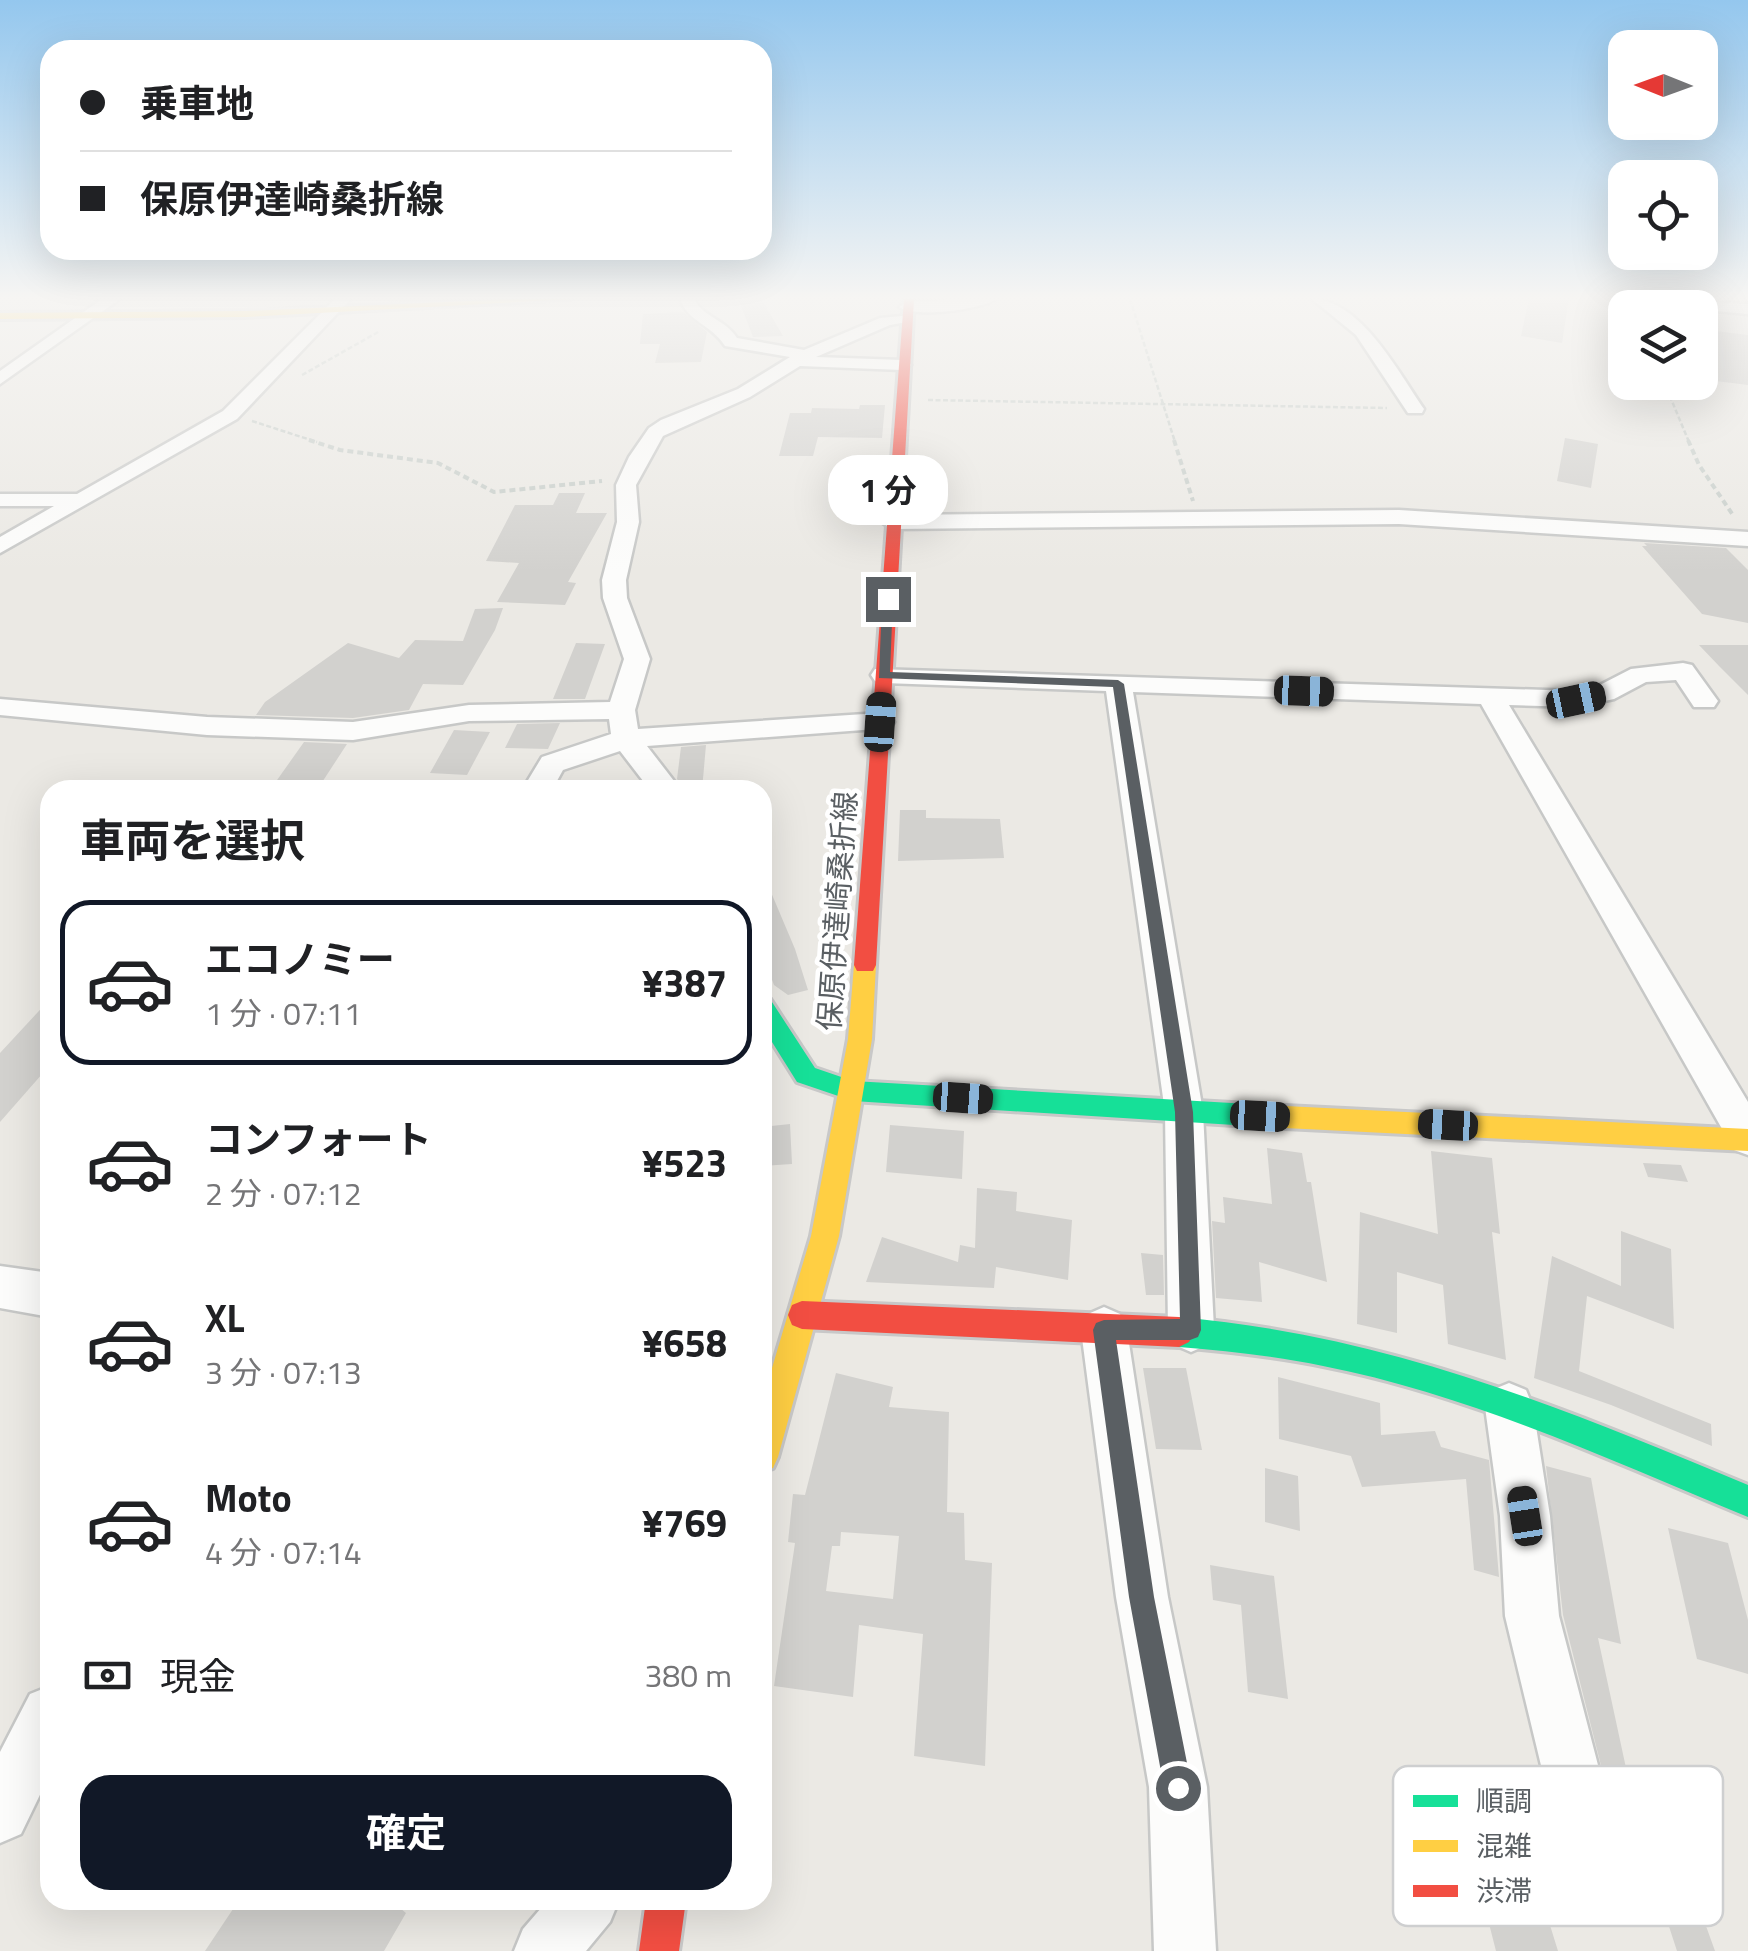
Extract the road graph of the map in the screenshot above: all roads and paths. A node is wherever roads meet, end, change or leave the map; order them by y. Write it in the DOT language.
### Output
graph roads {
  1 [pos="254,390"];
  2 [pos="749,390"];
  3 [pos="901,390"];
  4 [pos="1158,390"];
  5 [pos="1402,390"];
  6 [pos="900,399"];
  7 [pos="1672,400"];
  8 [pos="1162,404"];
  9 [pos="1415,409"];
  10 [pos="230,415"];
  11 [pos="629,476"];
  12 [pos="0,500"];
  13 [pos="80,500"];
  14 [pos="1198,518"];
  15 [pos="892,522"];
  16 [pos="1743,532"];
  17 [pos="0,546"];
  18 [pos="884,675"];
  19 [pos="1118,684"];
  20 [pos="1491,698"];
  21 [pos="1704,701"];
  22 [pos="0,708"];
  23 [pos="576,710"];
  24 [pos="621,710"];
  25 [pos="880,722"];
  26 [pos="626,740"];
  27 [pos="552,764"];
  28 [pos="543,780"];
  29 [pos="658,780"];
  30 [pos="772,1021"];
  31 [pos="853,1091"];
  32 [pos="1184,1112"];
  33 [pos="1748,1139"];
  34 [pos="787,1329"];
  35 [pos="1104,1330"];
  36 [pos="1190,1330"];
  37 [pos="772,1406"];
  38 [pos="1508,1407"];
  39 [pos="1748,1501"];
  40 [pos="40,1734"];
  41 [pos="1570,1766"];
  42 [pos="0,1813"];
  43 [pos="580,1910"];
  44 [pos="665,1910"];
  45 [pos="546,1951"];
  46 [pos="659,1951"];
  47 [pos="1185,1951"];
  1 -- 10 [label="street"];
  2 -- 11 [label="street"];
  3 -- 6 [label="main road, 保原伊達崎桑折線"];
  4 -- 8 [label="path"];
  5 -- 9 [label="street"];
  6 -- 8 [label="path"];
  6 -- 15 [label="main road, 保原伊達崎桑折線"];
  7 -- 16 [label="path"];
  8 -- 9 [label="path"];
  8 -- 14 [label="path"];
  10 -- 11 [label="path"];
  10 -- 13 [label="street"];
  11 -- 24 [label="street"];
  12 -- 13 [label="street"];
  13 -- 17 [label="street"];
  14 -- 15 [label="street"];
  14 -- 16 [label="street"];
  15 -- 18 [label="main road, 保原伊達崎桑折線"];
  18 -- 19 [label="street"];
  18 -- 25 [label="main road, 保原伊達崎桑折線"];
  19 -- 20 [label="street"];
  19 -- 32 [label="street"];
  20 -- 21 [label="street"];
  20 -- 33 [label="street"];
  22 -- 23 [label="street"];
  23 -- 24 [label="street"];
  23 -- 27 [label="street"];
  24 -- 26 [label="street"];
  25 -- 26 [label="street"];
  25 -- 31 [label="main road, 保原伊達崎桑折線"];
  26 -- 27 [label="street"];
  26 -- 29 [label="street"];
  27 -- 28 [label="street"];
  30 -- 31 [label="main road"];
  31 -- 32 [label="main road"];
  31 -- 34 [label="main road, 保原伊達崎桑折線"];
  32 -- 33 [label="main road"];
  32 -- 36 [label="street"];
  34 -- 35 [label="main road"];
  34 -- 37 [label="main road, 保原伊達崎桑折線"];
  35 -- 36 [label="main road"];
  35 -- 47 [label="street"];
  36 -- 38 [label="main road"];
  38 -- 39 [label="main road"];
  38 -- 41 [label="street"];
  40 -- 42 [label="street"];
  43 -- 45 [label="street"];
  44 -- 46 [label="main road"];
}
